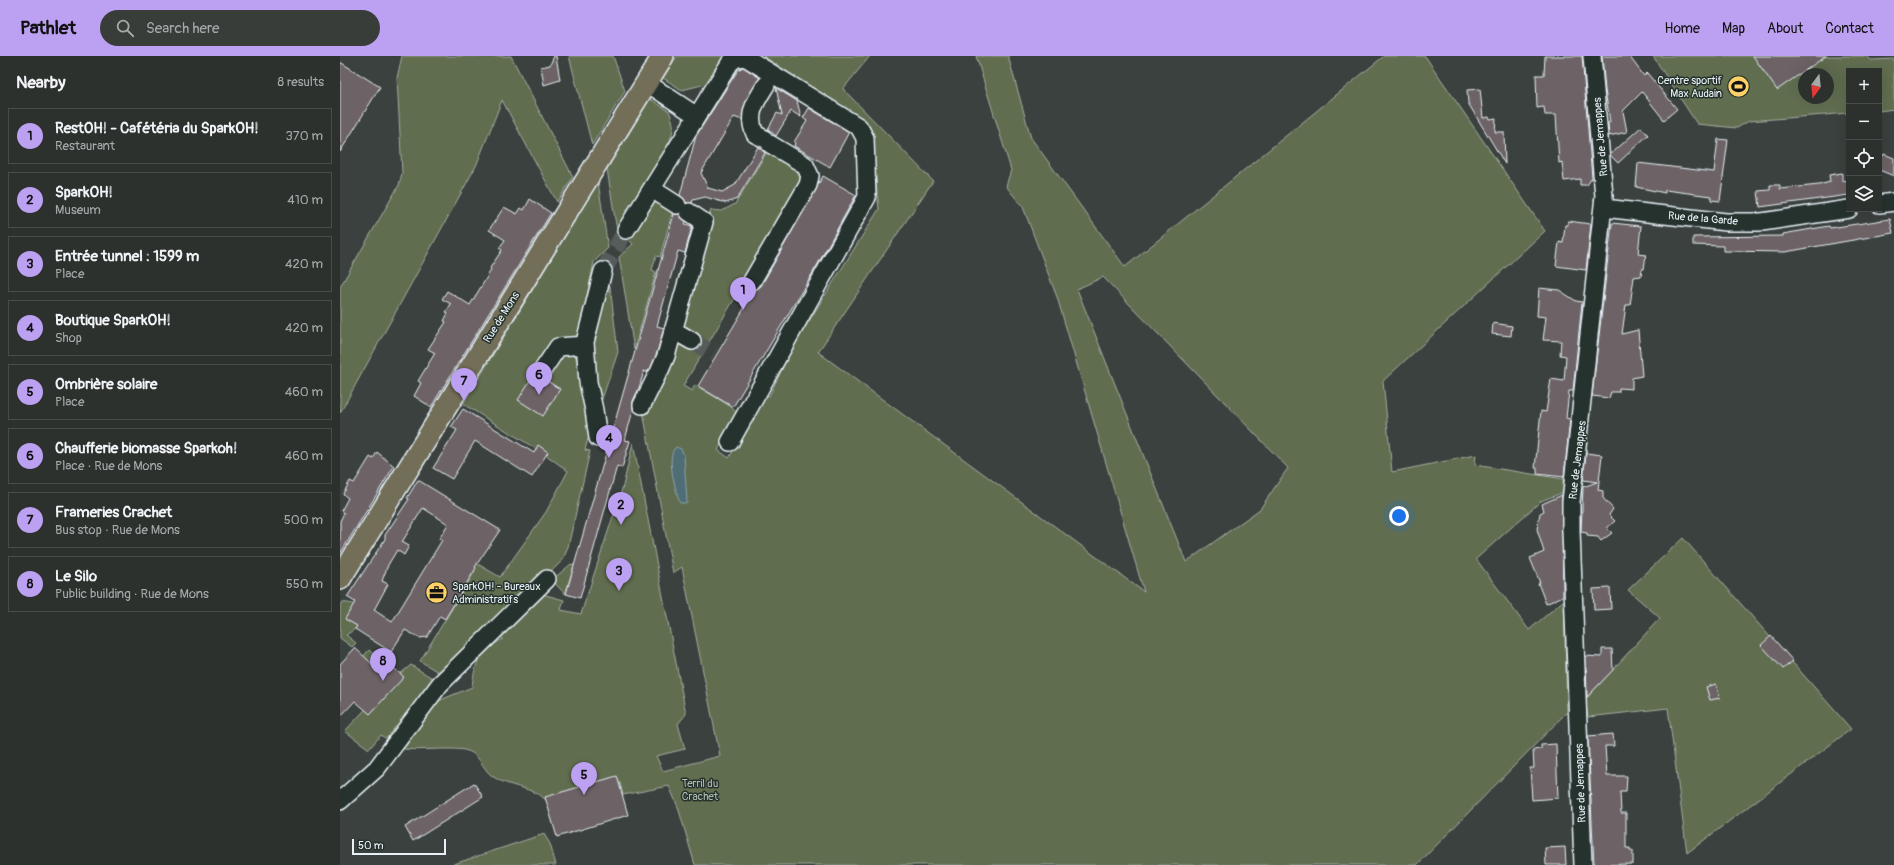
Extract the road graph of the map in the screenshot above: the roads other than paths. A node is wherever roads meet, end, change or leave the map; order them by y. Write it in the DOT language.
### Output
graph roads {
  1 [pos="663,56"];
  2 [pos="1592,56"];
  3 [pos="770,78"];
  4 [pos="647,83"];
  5 [pos="697,116"];
  6 [pos="652,189"];
  7 [pos="1894,202"];
  8 [pos="1882,204"];
  9 [pos="1604,208"];
  10 [pos="1846,209"];
  11 [pos="626,230"];
  12 [pos="603,271"];
  13 [pos="752,281"];
  14 [pos="673,330"];
  15 [pos="692,341"];
  16 [pos="585,345"];
  17 [pos="540,374"];
  18 [pos="642,405"];
  19 [pos="598,438"];
  20 [pos="730,442"];
  21 [pos="546,579"];
  22 [pos="340,580"];
  23 [pos="340,801"];
  24 [pos="1583,865"];
  1 -- 4 [label="main road, Rue de Mons"];
  2 -- 9 [label="street, Rue de Jemappes"];
  3 -- 5 [label="street"];
  3 -- 13 [label="street"];
  3 -- 20 [label="street"];
  4 -- 5 [label="street"];
  4 -- 22 [label="main road, Rue de Mons"];
  5 -- 6 [label="street"];
  6 -- 11 [label="street"];
  6 -- 14 [label="street"];
  7 -- 8 [label="street"];
  9 -- 10 [label="street, Rue de la Garde"];
  9 -- 24 [label="street, Rue de Jemappes"];
  12 -- 16 [label="street"];
  14 -- 15 [label="street"];
  14 -- 18 [label="street"];
  16 -- 17 [label="street"];
  16 -- 19 [label="street"];
  21 -- 23 [label="street"];
}
